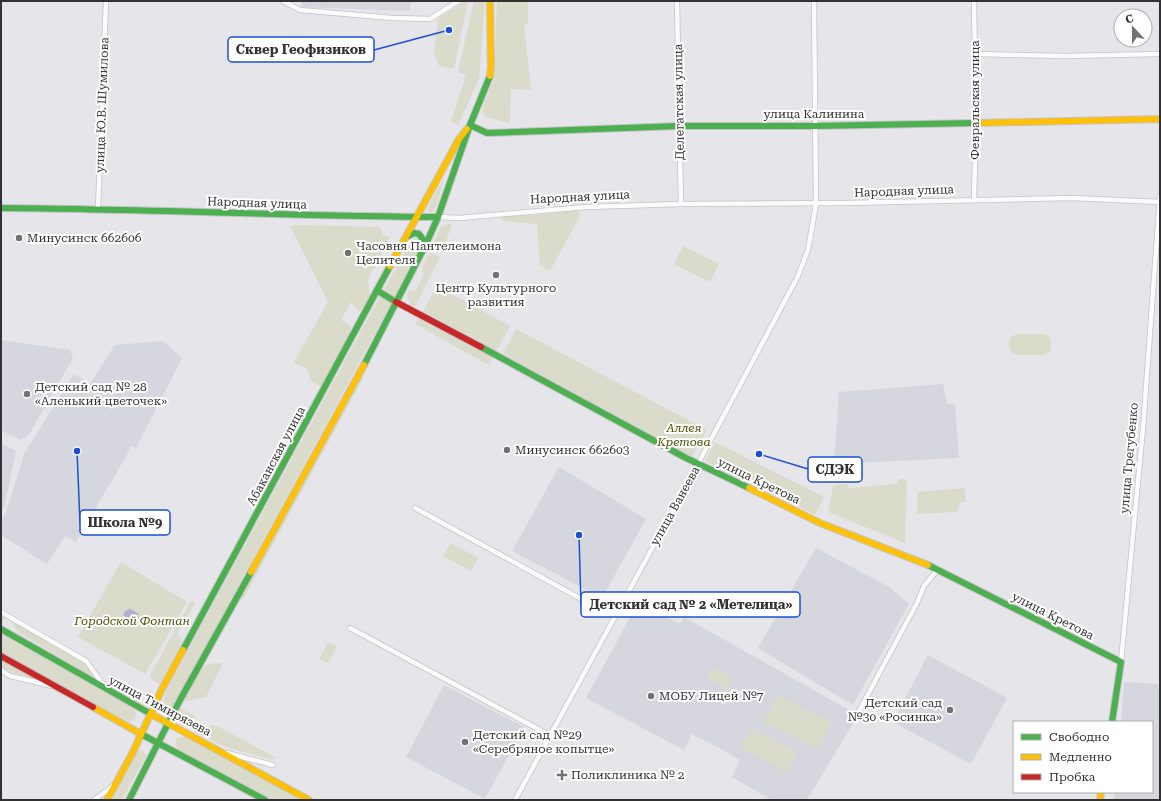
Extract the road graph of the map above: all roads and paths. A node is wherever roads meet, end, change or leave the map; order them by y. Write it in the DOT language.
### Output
graph roads {
  1 [pos="106,1"];
  2 [pos="283,1"];
  3 [pos="458,1"];
  4 [pos="490,1"];
  5 [pos="677,1"];
  6 [pos="814,1"];
  7 [pos="974,1"];
  8 [pos="976,54"];
  9 [pos="1160,54"];
  10 [pos="1160,119"];
  11 [pos="976,123"];
  12 [pos="470,125"];
  13 [pos="679,126"];
  14 [pos="814,126"];
  15 [pos="1160,196"];
  16 [pos="974,199"];
  17 [pos="1160,202"];
  18 [pos="680,204"];
  19 [pos="816,204"];
  20 [pos="1,208"];
  21 [pos="98,209"];
  22 [pos="438,217"];
  23 [pos="417,218"];
  24 [pos="407,238"];
  25 [pos="426,244"];
  26 [pos="378,291"];
  27 [pos="396,302"];
  28 [pos="698,463"];
  29 [pos="415,508"];
  30 [pos="938,569"];
  31 [pos="1,612"];
  32 [pos="614,617"];
  33 [pos="1,628"];
  34 [pos="350,628"];
  35 [pos="1,656"];
  36 [pos="1121,662"];
  37 [pos="1,670"];
  38 [pos="58,688"];
  39 [pos="107,690"];
  40 [pos="859,711"];
  41 [pos="151,714"];
  42 [pos="1112,721"];
  43 [pos="168,723"];
  44 [pos="141,734"];
  45 [pos="551,736"];
  46 [pos="158,743"];
  47 [pos="219,751"];
  48 [pos="274,765"];
  49 [pos="116,784"];
  50 [pos="94,800"];
  51 [pos="107,800"];
  52 [pos="129,800"];
  53 [pos="265,800"];
  54 [pos="309,800"];
  55 [pos="515,800"];
  1 -- 21 [label="street, улица Ю.В. Шумилова"];
  2 -- 3 [label="street"];
  4 -- 12 [label="main road, Абаканская улица"];
  5 -- 13 [label="street, Делегатская улица"];
  6 -- 14 [label="street, улица Ванеева"];
  7 -- 8 [label="street, Февральская улица"];
  8 -- 9 [label="street"];
  8 -- 11 [label="street, Февральская улица"];
  10 -- 11 [label="main road, улица Калинина"];
  11 -- 14 [label="main road, улица Калинина"];
  11 -- 16 [label="street, Февральская улица"];
  12 -- 13 [label="main road, улица Калинина"];
  12 -- 22 [label="main road, Абаканская улица"];
  12 -- 23 [label="main road, Абаканская улица"];
  13 -- 14 [label="main road, улица Калинина"];
  13 -- 18 [label="street, Делегатская улица"];
  14 -- 19 [label="street, улица Ванеева"];
  15 -- 17 [label="street, улица Трегубенко"];
  16 -- 17 [label="street, Народная улица"];
  16 -- 19 [label="street, Народная улица"];
  17 -- 36 [label="street, улица Трегубенко"];
  18 -- 19 [label="street, Народная улица"];
  18 -- 22 [label="street, Народная улица"];
  19 -- 28 [label="street, улица Ванеева"];
  20 -- 21 [label="main road, Народная улица"];
  21 -- 23 [label="main road, Народная улица"];
  22 -- 23 [label="main road, Народная улица"];
  22 -- 25 [label="main road, Абаканская улица"];
  23 -- 24 [label="main road, Абаканская улица"];
  24 -- 25 [label="main road"];
  24 -- 26 [label="main road, Абаканская улица"];
  25 -- 27 [label="main road, Абаканская улица"];
  26 -- 27 [label="main road, улица Кретова"];
  26 -- 41 [label="main road, Абаканская улица"];
  27 -- 28 [label="main road, улица Кретова"];
  27 -- 43 [label="main road, Абаканская улица"];
  28 -- 30 [label="main road, улица Кретова"];
  28 -- 32 [label="street, улица Ванеева"];
  29 -- 32 [label="street"];
  30 -- 36 [label="main road, улица Кретова"];
  30 -- 40 [label="street"];
  31 -- 39 [label="street"];
  32 -- 45 [label="street, улица Ванеева"];
  33 -- 39 [label="main road, улица Тимирязева"];
  34 -- 45 [label="street"];
  35 -- 38 [label="main road"];
  36 -- 42 [label="main road, улица Трегубенко"];
  37 -- 38 [label="street"];
  38 -- 44 [label="main road"];
  39 -- 41 [label="main road, улица Тимирязева"];
  41 -- 43 [label="main road, улица Тимирязева"];
  41 -- 44 [label="main road, Абаканская улица"];
  43 -- 46 [label="main road, Абаканская улица"];
  43 -- 47 [label="main road, улица Тимирязева"];
  44 -- 46 [label="main road"];
  44 -- 49 [label="main road, Абаканская улица"];
  45 -- 55 [label="street, улица Ванеева"];
  46 -- 52 [label="main road, Абаканская улица"];
  46 -- 53 [label="main road"];
  47 -- 48 [label="street"];
  47 -- 54 [label="main road, улица Тимирязева"];
  49 -- 50 [label="street"];
  49 -- 51 [label="main road, Абаканская улица"];
}
